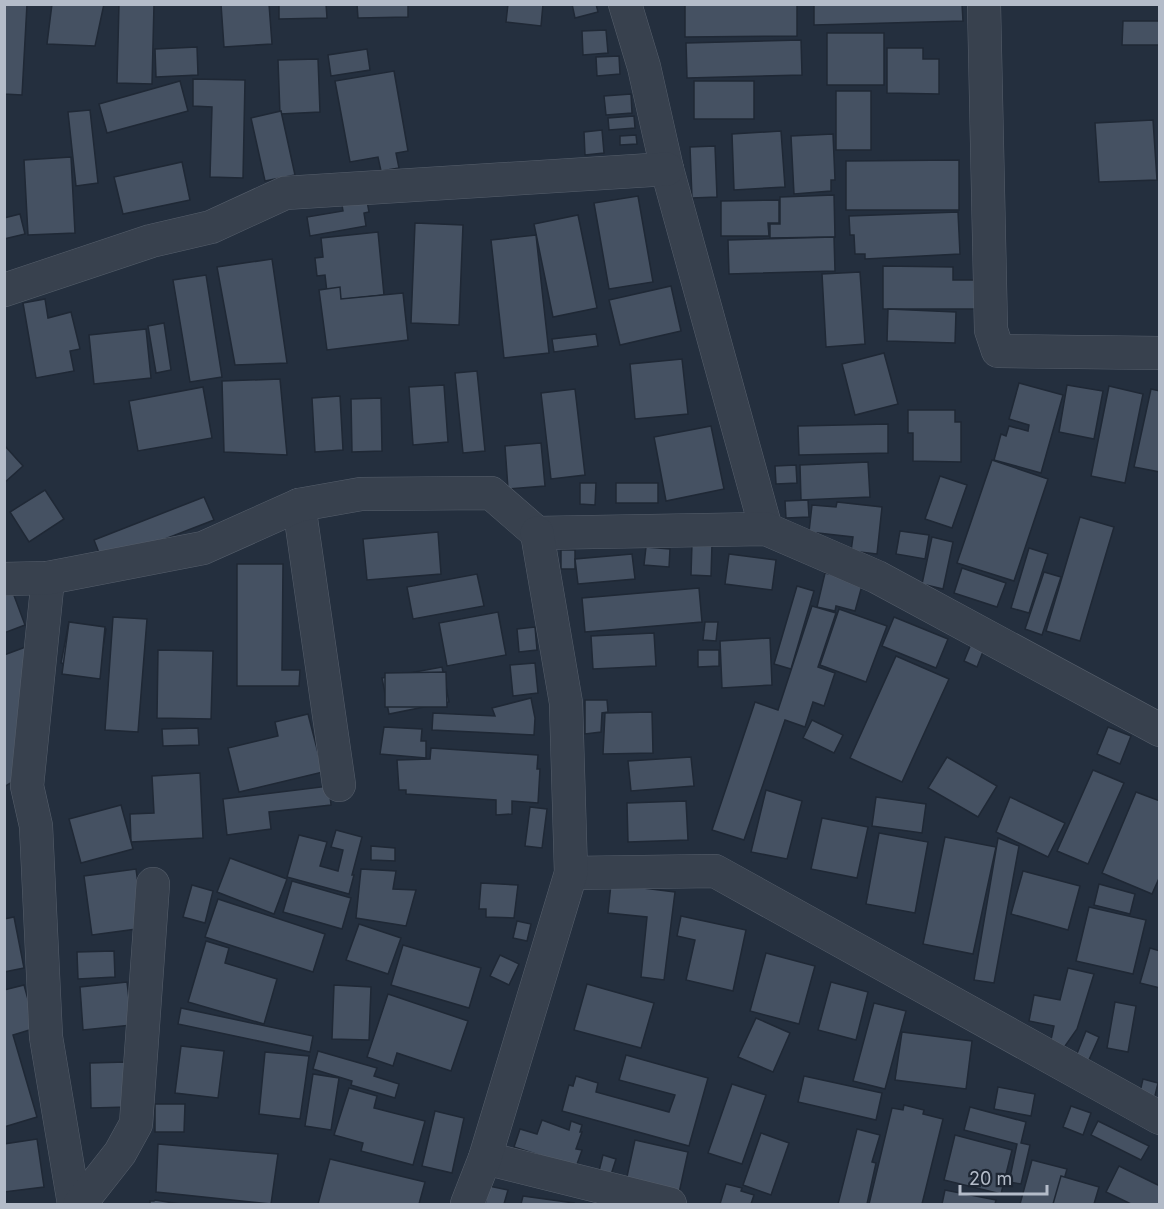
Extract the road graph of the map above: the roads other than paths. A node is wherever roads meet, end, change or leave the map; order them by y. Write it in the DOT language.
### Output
graph roads {
  1 [pos="625,4"];
  2 [pos="993,4"];
  3 [pos="984,5"];
  4 [pos="667,168"];
  5 [pos="4,290"];
  6 [pos="1160,353"];
  7 [pos="299,505"];
  8 [pos="766,529"];
  9 [pos="537,533"];
  10 [pos="48,578"];
  11 [pos="4,579"];
  12 [pos="1160,730"];
  13 [pos="339,785"];
  14 [pos="571,873"];
  15 [pos="153,884"];
  16 [pos="1160,1118"];
  17 [pos="485,1158"];
  18 [pos="74,1204"];
  19 [pos="80,1204"];
  20 [pos="467,1204"];
  21 [pos="670,1204"];
  1 -- 4 [label="street"];
  2 -- 3 [label="street"];
  3 -- 6 [label="street"];
  4 -- 5 [label="street"];
  4 -- 8 [label="street"];
  7 -- 9 [label="street"];
  7 -- 10 [label="street"];
  7 -- 13 [label="street"];
  8 -- 9 [label="street"];
  8 -- 12 [label="street"];
  9 -- 14 [label="street"];
  10 -- 11 [label="street"];
  10 -- 18 [label="street"];
  14 -- 16 [label="street"];
  14 -- 17 [label="street"];
  15 -- 19 [label="street"];
  17 -- 20 [label="street"];
  17 -- 21 [label="street"];
}
